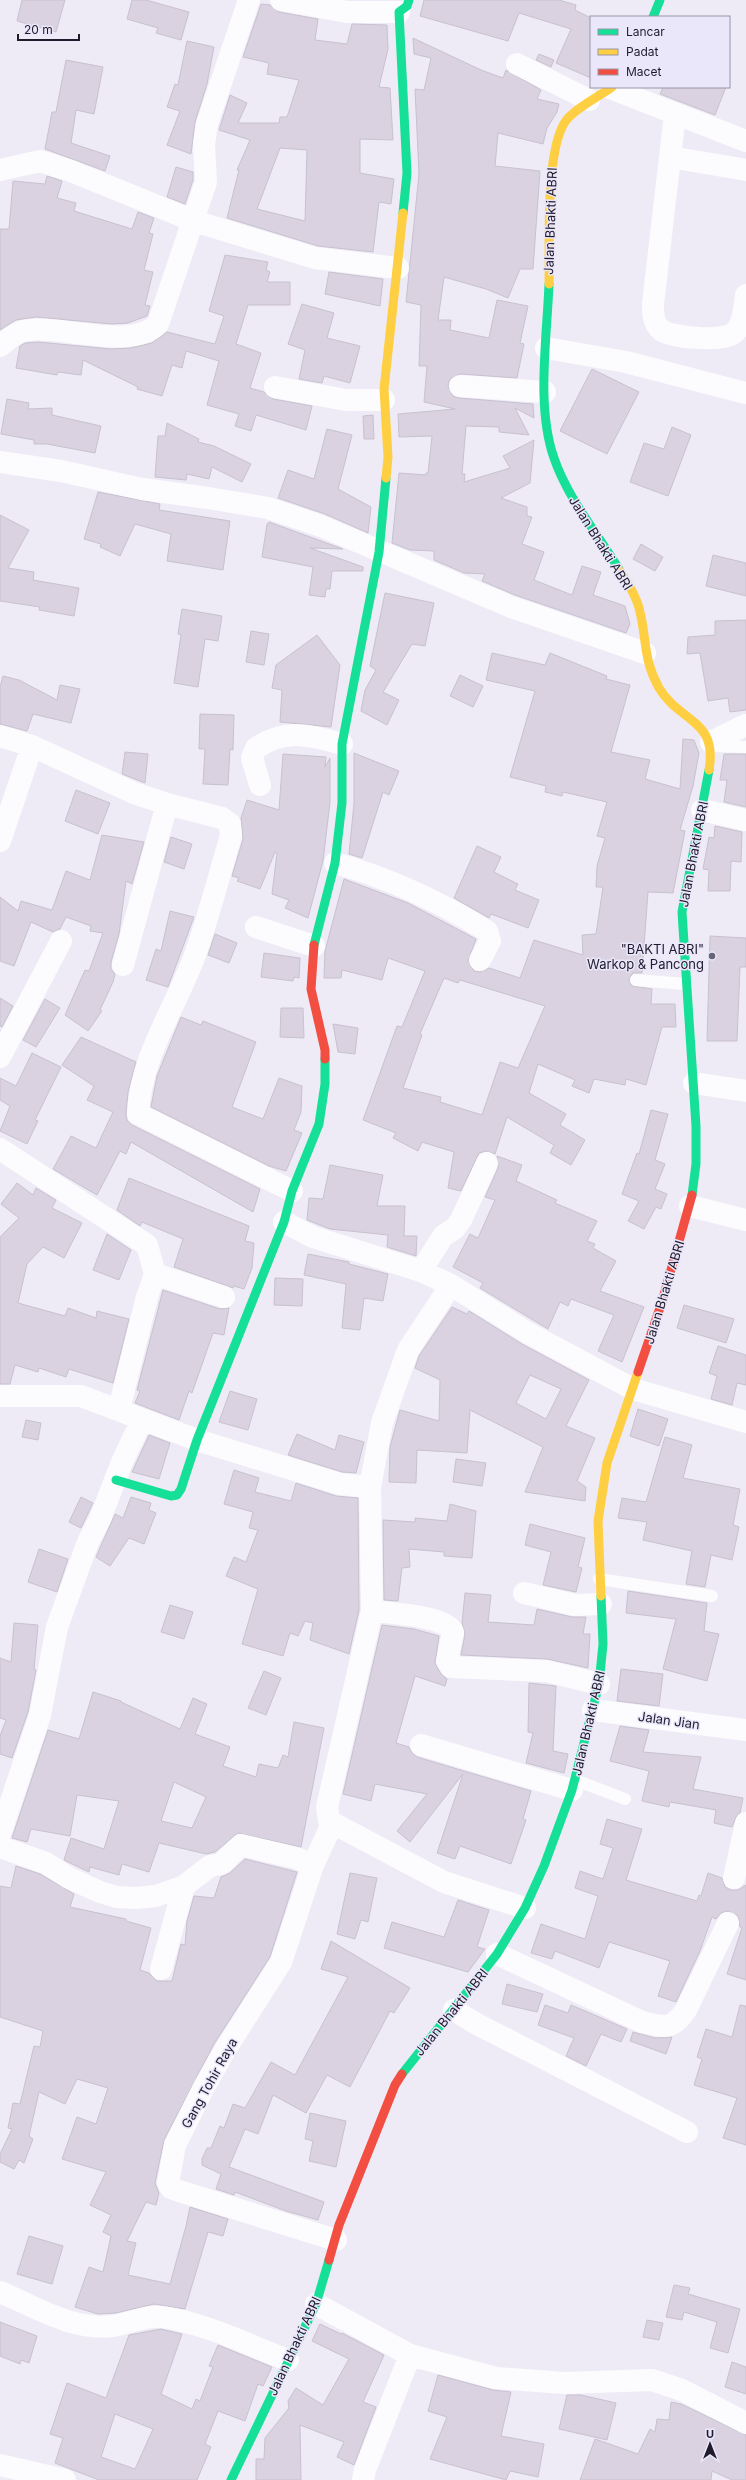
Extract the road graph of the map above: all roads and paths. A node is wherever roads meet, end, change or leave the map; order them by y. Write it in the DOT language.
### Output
graph roads {
  1 [pos="249,0"];
  2 [pos="281,0"];
  3 [pos="660,0"];
  4 [pos="404,6"];
  5 [pos="653,16"];
  6 [pos="517,64"];
  7 [pos="611,88"];
  8 [pos="589,100"];
  9 [pos="675,114"];
  10 [pos="746,141"];
  11 [pos="670,157"];
  12 [pos="0,170"];
  13 [pos="746,170"];
  14 [pos="194,221"];
  15 [pos="398,268"];
  16 [pos="746,295"];
  17 [pos="0,346"];
  18 [pos="546,348"];
  19 [pos="460,386"];
  20 [pos="275,387"];
  21 [pos="545,392"];
  22 [pos="746,393"];
  23 [pos="384,400"];
  24 [pos="0,462"];
  25 [pos="378,552"];
  26 [pos="645,653"];
  27 [pos="746,724"];
  28 [pos="0,736"];
  29 [pos="342,744"];
  30 [pos="711,744"];
  31 [pos="32,746"];
  32 [pos="746,747"];
  33 [pos="260,785"];
  34 [pos="167,804"];
  35 [pos="702,810"];
  36 [pos="746,820"];
  37 [pos="0,840"];
  38 [pos="335,863"];
  39 [pos="256,927"];
  40 [pos="61,941"];
  41 [pos="314,946"];
  42 [pos="480,960"];
  43 [pos="123,965"];
  44 [pos="636,980"];
  45 [pos="686,984"];
  46 [pos="0,1057"];
  47 [pos="694,1082"];
  48 [pos="746,1091"];
  49 [pos="0,1149"];
  50 [pos="487,1164"];
  51 [pos="292,1192"];
  52 [pos="690,1206"];
  53 [pos="746,1220"];
  54 [pos="284,1222"];
  55 [pos="421,1271"];
  56 [pos="155,1274"];
  57 [pos="451,1285"];
  58 [pos="224,1297"];
  59 [pos="633,1389"];
  60 [pos="0,1396"];
  61 [pos="119,1409"];
  62 [pos="142,1420"];
  63 [pos="746,1422"];
  64 [pos="197,1440"];
  65 [pos="116,1480"];
  66 [pos="370,1487"];
  67 [pos="599,1579"];
  68 [pos="524,1593"];
  69 [pos="712,1596"];
  70 [pos="601,1604"];
  71 [pos="372,1611"];
  72 [pos="599,1684"];
  73 [pos="593,1710"];
  74 [pos="746,1730"];
  75 [pos="421,1745"];
  76 [pos="573,1785"];
  77 [pos="625,1799"];
  78 [pos="746,1823"];
  79 [pos="332,1824"];
  80 [pos="0,1834"];
  81 [pos="0,1847"];
  82 [pos="313,1865"];
  83 [pos="734,1878"];
  84 [pos="184,1886"];
  85 [pos="525,1908"];
  86 [pos="728,1923"];
  87 [pos="497,1954"];
  88 [pos="161,1969"];
  89 [pos="454,2010"];
  90 [pos="687,2132"];
  91 [pos="336,2240"];
  92 [pos="0,2292"];
  93 [pos="316,2304"];
  94 [pos="410,2355"];
  95 [pos="288,2360"];
  96 [pos="746,2423"];
  97 [pos="0,2465"];
  98 [pos="65,2480"];
  99 [pos="232,2480"];
  100 [pos="363,2480"];
  1 -- 14 [label="street"];
  2 -- 4 [label="street"];
  3 -- 5 [label="street"];
  4 -- 15 [label="street"];
  6 -- 8 [label="street"];
  7 -- 8 [label="street, Jalan Bhakti ABRI"];
  7 -- 9 [label="street"];
  8 -- 18 [label="street, Jalan Bhakti ABRI"];
  9 -- 10 [label="street"];
  9 -- 11 [label="street"];
  11 -- 13 [label="street"];
  11 -- 16 [label="street"];
  12 -- 14 [label="street"];
  14 -- 15 [label="street"];
  14 -- 17 [label="street"];
  15 -- 23 [label="street"];
  18 -- 21 [label="street, Jalan Bhakti ABRI"];
  18 -- 22 [label="street"];
  19 -- 21 [label="street"];
  20 -- 23 [label="street"];
  21 -- 26 [label="street, Jalan Bhakti ABRI"];
  23 -- 25 [label="street"];
  24 -- 25 [label="street"];
  25 -- 26 [label="street"];
  25 -- 29 [label="street"];
  26 -- 30 [label="street, Jalan Bhakti ABRI"];
  27 -- 30 [label="street"];
  28 -- 31 [label="street"];
  29 -- 33 [label="street"];
  29 -- 38 [label="street"];
  30 -- 32 [label="lane"];
  30 -- 35 [label="street, Jalan Bhakti ABRI"];
  31 -- 34 [label="street"];
  31 -- 37 [label="street"];
  34 -- 43 [label="street"];
  34 -- 51 [label="street"];
  35 -- 36 [label="street"];
  35 -- 45 [label="street, Jalan Bhakti ABRI"];
  38 -- 41 [label="street"];
  38 -- 42 [label="street"];
  39 -- 41 [label="street"];
  40 -- 46 [label="street"];
  41 -- 51 [label="street"];
  44 -- 45 [label="lane"];
  45 -- 47 [label="street, Jalan Bhakti ABRI"];
  47 -- 48 [label="street"];
  47 -- 52 [label="street, Jalan Bhakti ABRI"];
  49 -- 56 [label="street"];
  50 -- 55 [label="street"];
  51 -- 54 [label="street"];
  52 -- 53 [label="street"];
  52 -- 59 [label="street, Jalan Bhakti ABRI"];
  54 -- 55 [label="street"];
  54 -- 64 [label="street"];
  55 -- 57 [label="street"];
  56 -- 58 [label="street"];
  56 -- 61 [label="street"];
  57 -- 59 [label="street"];
  57 -- 66 [label="street"];
  59 -- 63 [label="street"];
  59 -- 67 [label="street, Jalan Bhakti ABRI"];
  60 -- 61 [label="street"];
  61 -- 62 [label="street"];
  62 -- 64 [label="street"];
  62 -- 65 [label="street"];
  64 -- 65 [label="street"];
  64 -- 66 [label="street"];
  65 -- 80 [label="street"];
  66 -- 71 [label="street"];
  67 -- 69 [label="lane"];
  67 -- 70 [label="street, Jalan Bhakti ABRI"];
  68 -- 70 [label="street"];
  70 -- 72 [label="street, Jalan Bhakti ABRI"];
  71 -- 72 [label="street"];
  71 -- 79 [label="street"];
  72 -- 73 [label="street, Jalan Bhakti ABRI"];
  73 -- 74 [label="street, Jalan Jian"];
  73 -- 76 [label="street, Jalan Bhakti ABRI"];
  75 -- 76 [label="street"];
  76 -- 77 [label="lane"];
  76 -- 85 [label="street, Jalan Bhakti ABRI"];
  78 -- 83 [label="street"];
  79 -- 82 [label="street, Gang Tohir Raya"];
  79 -- 85 [label="street"];
  81 -- 84 [label="street"];
  82 -- 84 [label="street"];
  82 -- 91 [label="street, Gang Tohir Raya"];
  84 -- 88 [label="street"];
  85 -- 87 [label="street, Jalan Bhakti ABRI"];
  86 -- 87 [label="street"];
  87 -- 89 [label="street, Jalan Bhakti ABRI"];
  89 -- 90 [label="street"];
  89 -- 91 [label="street, Jalan Bhakti ABRI"];
  91 -- 93 [label="street, Jalan Bhakti ABRI"];
  92 -- 95 [label="street"];
  93 -- 94 [label="street"];
  93 -- 95 [label="street, Jalan Bhakti ABRI"];
  94 -- 96 [label="street"];
  94 -- 100 [label="street"];
  95 -- 99 [label="street, Jalan Bhakti ABRI"];
  97 -- 98 [label="street"];
}
